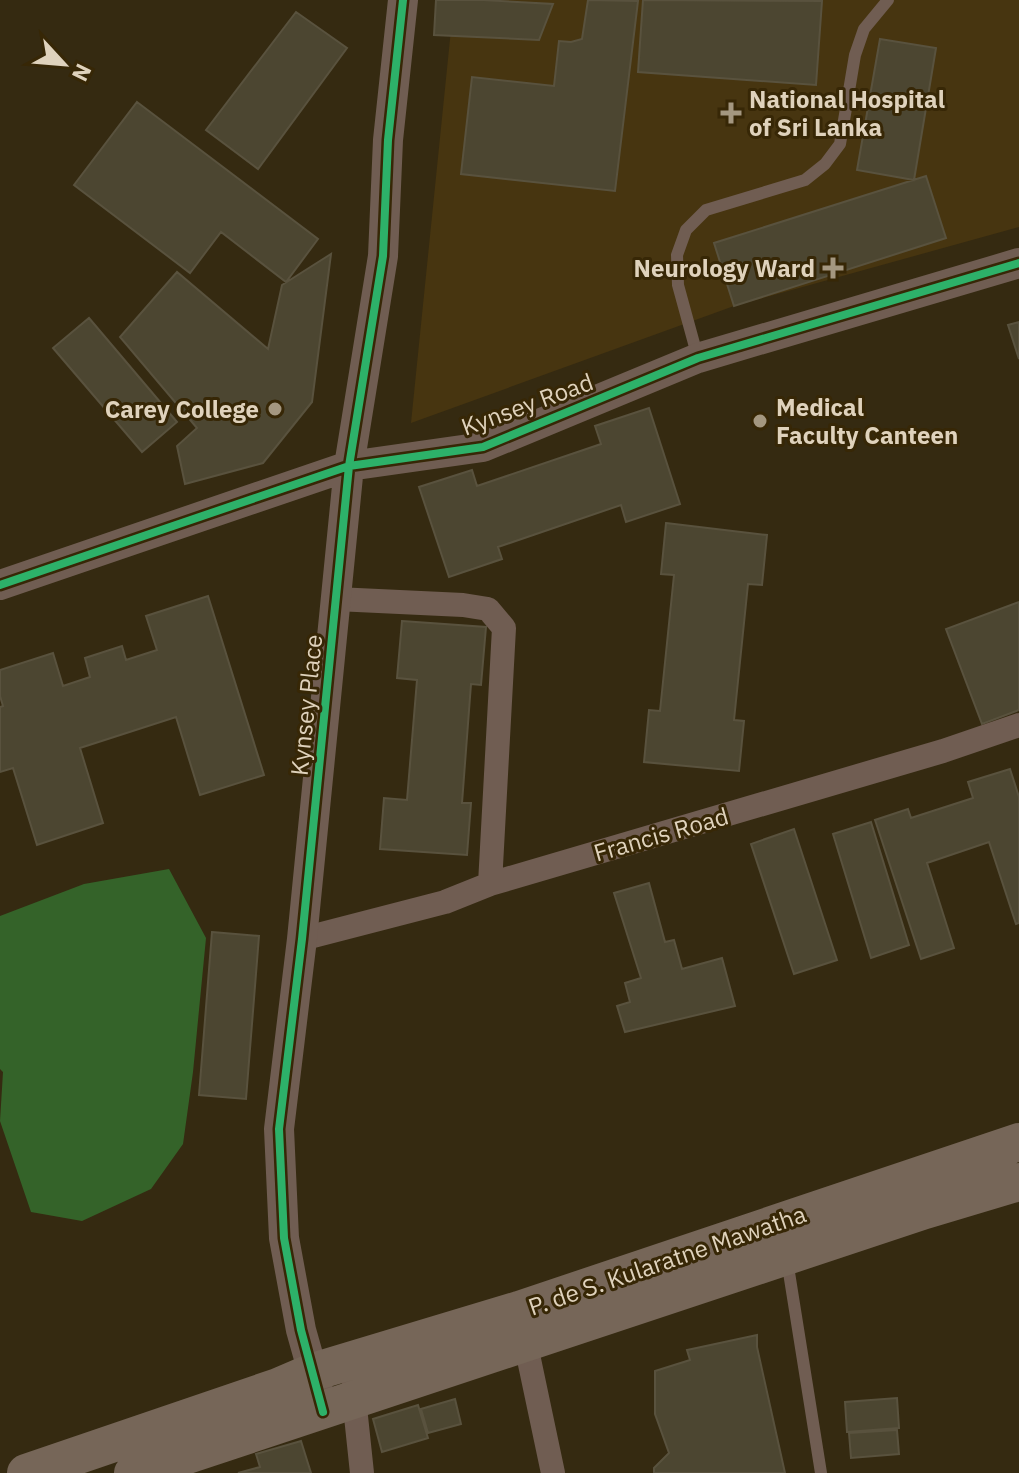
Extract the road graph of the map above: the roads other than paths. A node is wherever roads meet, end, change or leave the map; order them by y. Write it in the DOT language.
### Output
graph roads {
  1 [pos="403,0"];
  2 [pos="888,0"];
  3 [pos="1019,263"];
  4 [pos="698,358"];
  5 [pos="349,466"];
  6 [pos="0,585"];
  7 [pos="336,599"];
  8 [pos="1019,725"];
  9 [pos="490,884"];
  10 [pos="302,939"];
  11 [pos="1019,1142"];
  12 [pos="1019,1182"];
  13 [pos="786,1256"];
  14 [pos="522,1327"];
  15 [pos="330,1367"];
  16 [pos="339,1406"];
  17 [pos="26,1473"];
  18 [pos="133,1473"];
  19 [pos="362,1473"];
  20 [pos="553,1473"];
  21 [pos="821,1473"];
  1 -- 5 [label="street, Kynsey Place"];
  2 -- 4 [label="lane"];
  3 -- 4 [label="street, Kynsey Road"];
  4 -- 5 [label="street, Kynsey Road"];
  5 -- 6 [label="street, Kynsey Road"];
  5 -- 7 [label="street, Kynsey Place"];
  7 -- 9 [label="street"];
  7 -- 10 [label="street, Kynsey Place"];
  8 -- 9 [label="street, Francis Road"];
  9 -- 10 [label="street, Francis Road"];
  10 -- 15 [label="street, Kynsey Place"];
  11 -- 14 [label="main road, P. de S. Kularatne Mawatha"];
  12 -- 13 [label="main road, P. de S. Kularatne Mawatha"];
  13 -- 14 [label="main road, P. de S. Kularatne Mawatha"];
  13 -- 21 [label="lane"];
  14 -- 15 [label="main road, P. de S. Kularatne Mawatha"];
  14 -- 16 [label="main road, P. de S. Kularatne Mawatha"];
  14 -- 20 [label="street"];
  15 -- 16 [label="street, Kynsey Place"];
  15 -- 17 [label="main road, P. de S. Kularatne Mawatha"];
  16 -- 18 [label="main road, P. de S. Kularatne Mawatha"];
  16 -- 19 [label="street"];
}
